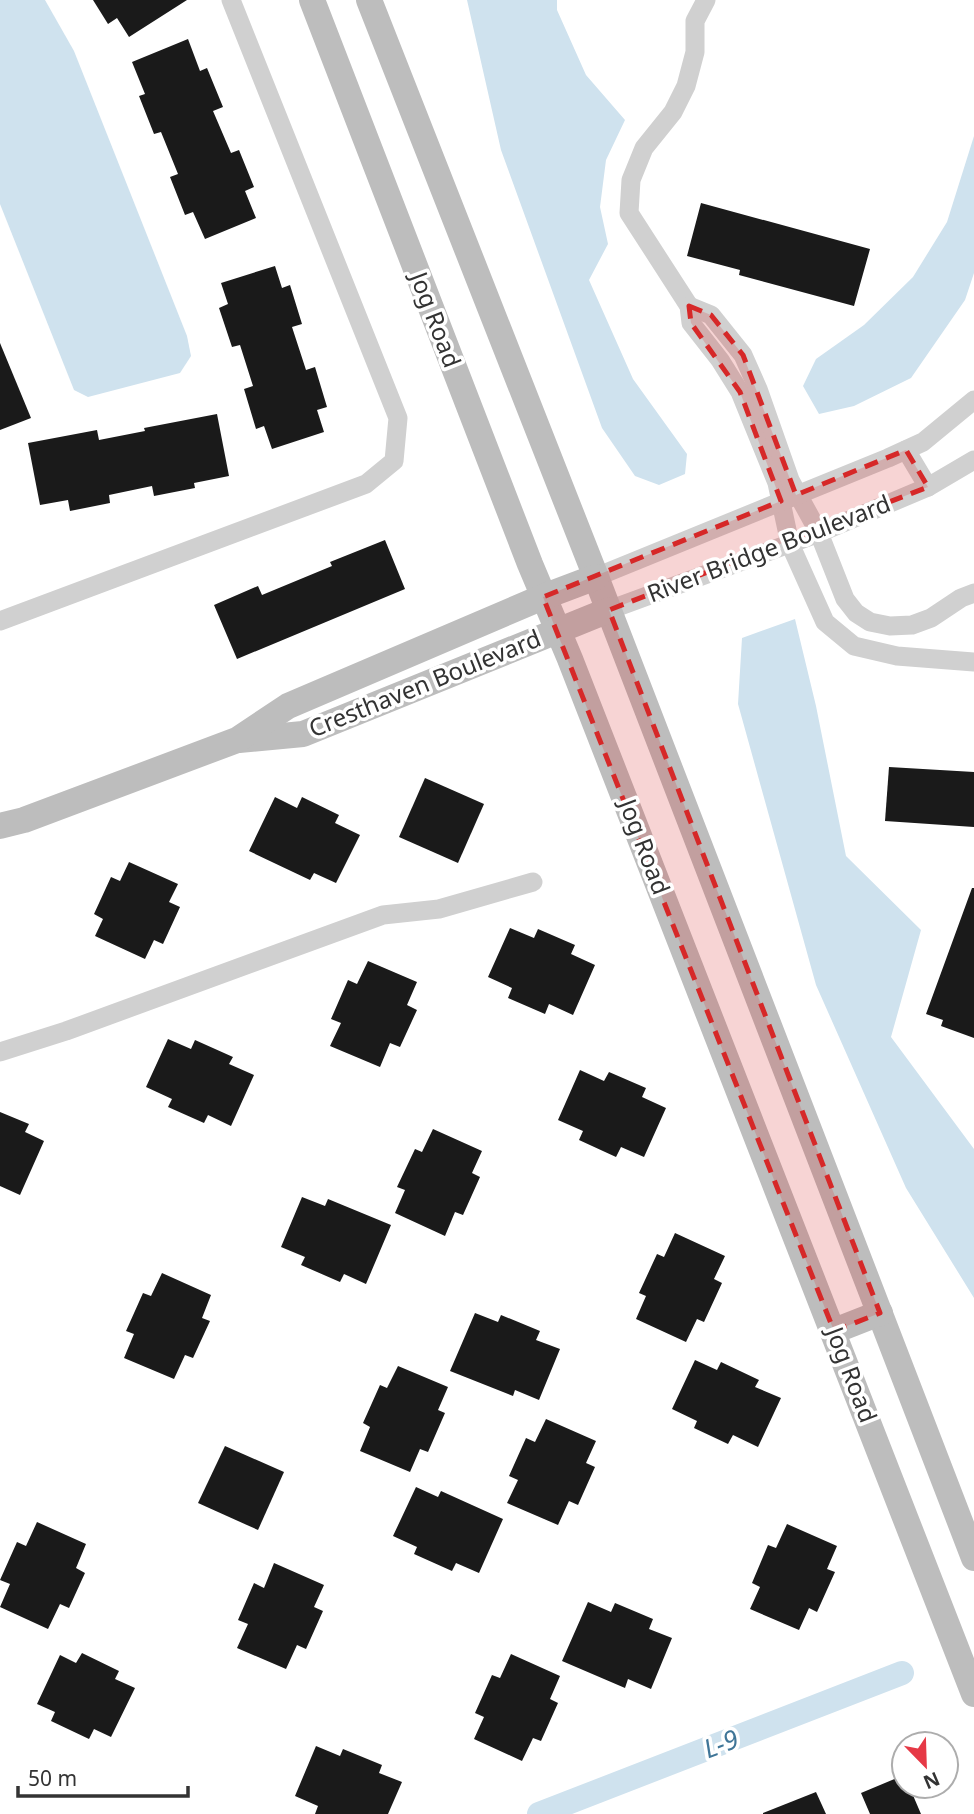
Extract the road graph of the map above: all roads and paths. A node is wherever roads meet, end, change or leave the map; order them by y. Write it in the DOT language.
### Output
graph roads {
  1 [pos="232,0"];
  2 [pos="312,0"];
  3 [pos="369,0"];
  4 [pos="706,0"];
  5 [pos="974,400"];
  6 [pos="906,450"];
  7 [pos="974,460"];
  8 [pos="928,487"];
  9 [pos="785,493"];
  10 [pos="819,533"];
  11 [pos="790,544"];
  12 [pos="596,577"];
  13 [pos="974,593"];
  14 [pos="543,597"];
  15 [pos="609,610"];
  16 [pos="0,621"];
  17 [pos="559,631"];
  18 [pos="974,662"];
  19 [pos="237,740"];
  20 [pos="0,826"];
  21 [pos="533,881"];
  22 [pos="0,1052"];
  23 [pos="880,1313"];
  24 [pos="834,1331"];
  25 [pos="974,1558"];
  26 [pos="974,1695"];
  1 -- 16 [label="street"];
  2 -- 14 [label="main road, Jog Road"];
  3 -- 12 [label="main road, Jog Road"];
  4 -- 9 [label="street"];
  5 -- 6 [label="street, River Bridge Boulevard"];
  6 -- 8 [label="street"];
  6 -- 9 [label="street, River Bridge Boulevard"];
  7 -- 8 [label="street, River Bridge Boulevard"];
  8 -- 10 [label="street, River Bridge Boulevard"];
  9 -- 10 [label="street"];
  9 -- 11 [label="street"];
  9 -- 12 [label="street, River Bridge Boulevard"];
  10 -- 11 [label="street, River Bridge Boulevard"];
  10 -- 13 [label="street"];
  11 -- 15 [label="street, River Bridge Boulevard"];
  11 -- 18 [label="street"];
  12 -- 14 [label="main road, Cresthaven Boulevard"];
  12 -- 15 [label="main road, Jog Road"];
  14 -- 17 [label="main road, Jog Road"];
  14 -- 19 [label="main road, Cresthaven Boulevard"];
  15 -- 17 [label="main road, Cresthaven Boulevard"];
  15 -- 23 [label="main road, Jog Road"];
  17 -- 19 [label="main road, Cresthaven Boulevard"];
  17 -- 24 [label="main road, Jog Road"];
  19 -- 20 [label="main road, Cresthaven Boulevard"];
  21 -- 22 [label="street"];
  23 -- 24 [label="main road"];
  23 -- 25 [label="main road, Jog Road"];
  24 -- 26 [label="main road, Jog Road"];
}
